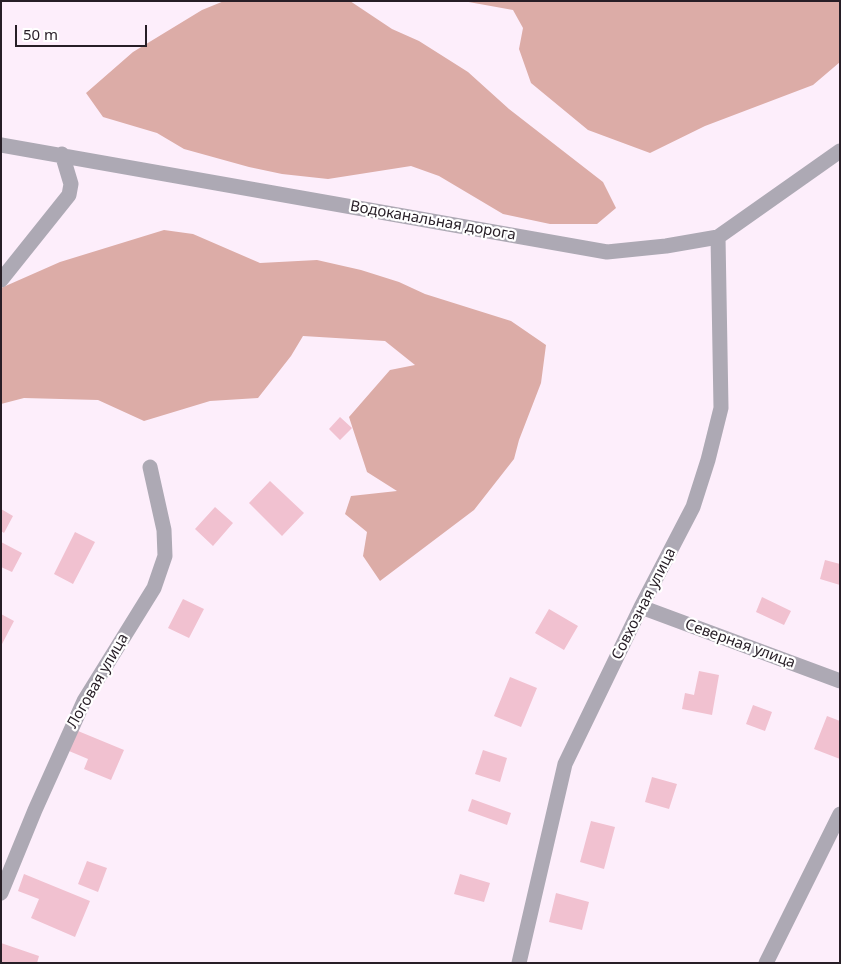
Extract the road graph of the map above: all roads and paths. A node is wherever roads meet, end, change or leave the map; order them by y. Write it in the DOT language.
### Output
graph roads {
  1 [pos="1,144"];
  2 [pos="840,151"];
  3 [pos="62,154"];
  4 [pos="718,237"];
  5 [pos="1,280"];
  6 [pos="150,467"];
  7 [pos="641,607"];
  8 [pos="840,681"];
  9 [pos="840,814"];
  10 [pos="1,893"];
  11 [pos="519,963"];
  12 [pos="766,963"];
  1 -- 3 [label="street, Водоканальная дорога"];
  2 -- 4 [label="street, Водоканальная дорога"];
  3 -- 4 [label="street, Водоканальная дорога"];
  3 -- 5 [label="street"];
  4 -- 7 [label="street, Совхозная улица"];
  6 -- 10 [label="street, Логовая улица"];
  7 -- 8 [label="street, Северная улица"];
  7 -- 11 [label="street, Совхозная улица"];
  9 -- 12 [label="street"];
}
